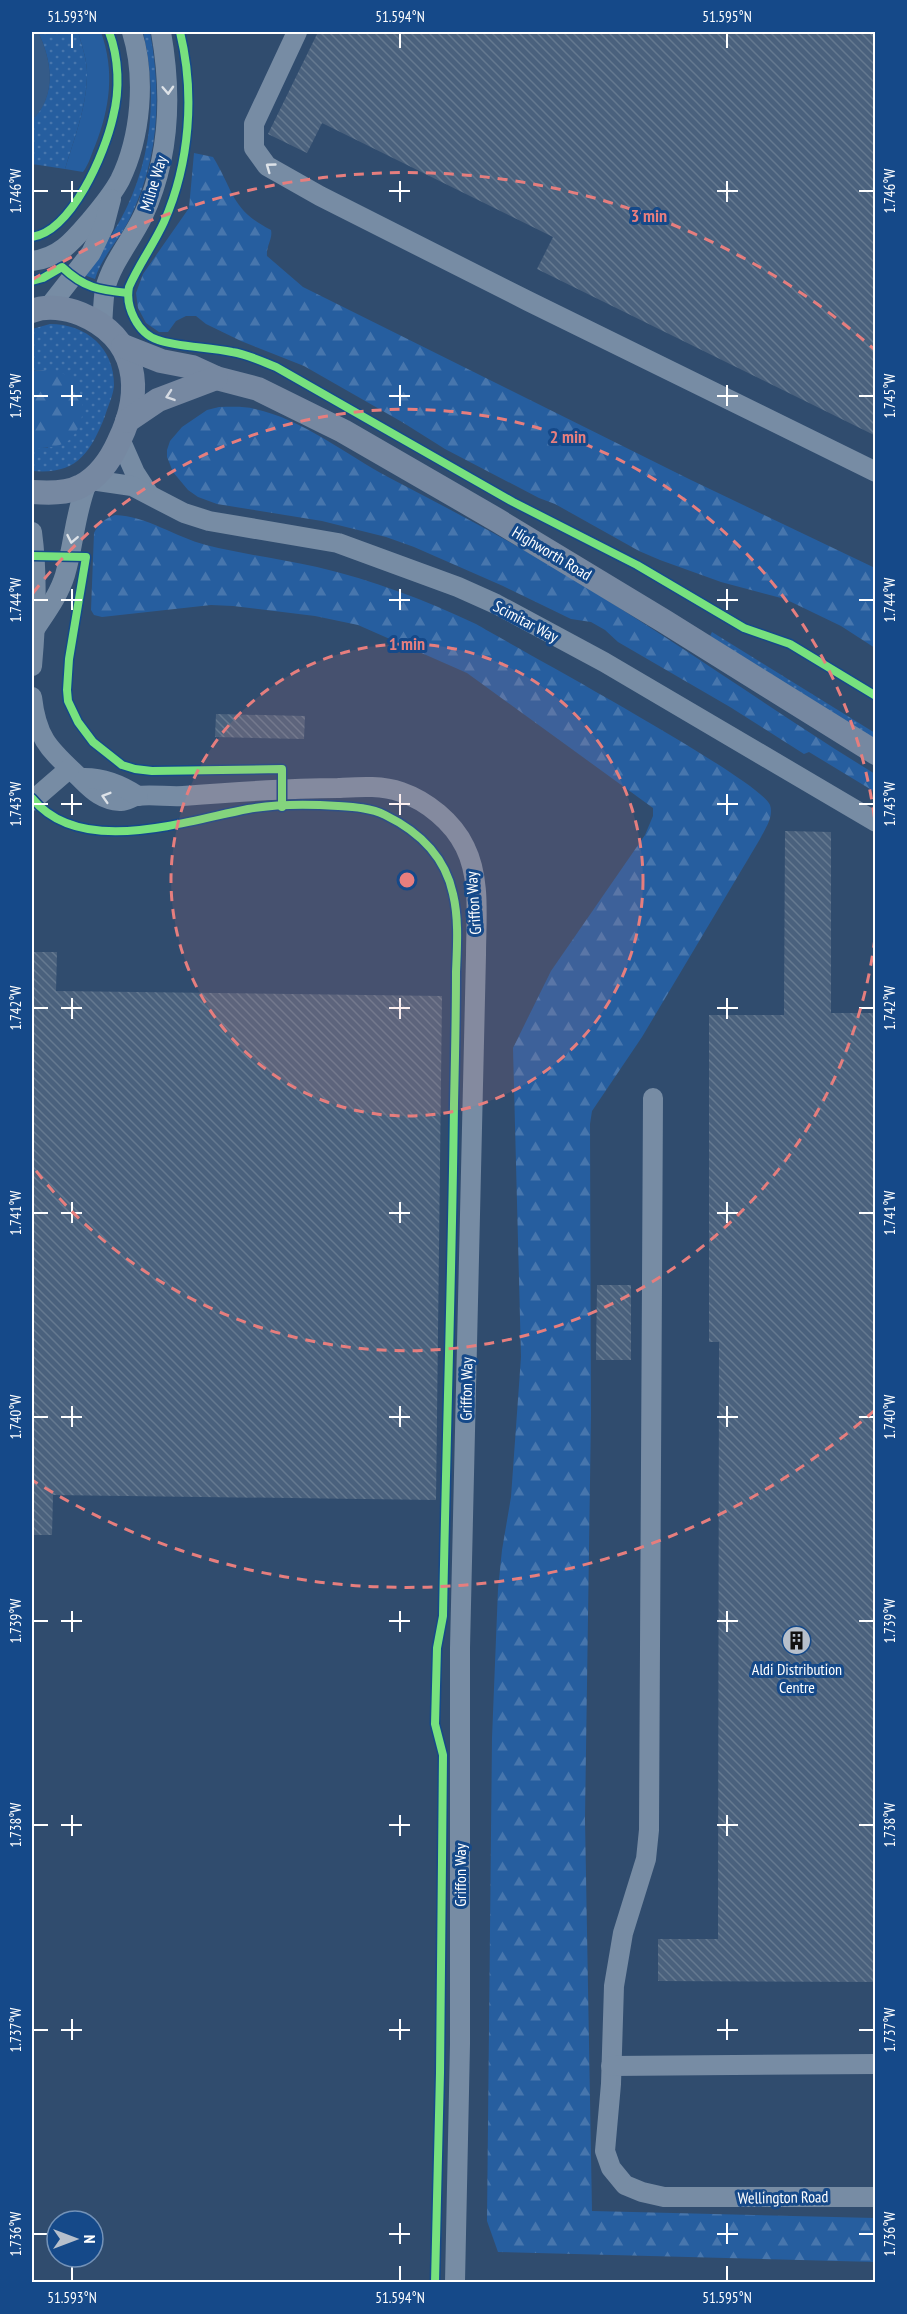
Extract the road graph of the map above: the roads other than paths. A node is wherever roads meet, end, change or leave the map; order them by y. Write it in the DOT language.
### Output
graph roads {
  1 [pos="132,32"];
  2 [pos="161,32"];
  3 [pos="297,32"];
  4 [pos="112,194"];
  5 [pos="32,261"];
  6 [pos="37,309"];
  7 [pos="102,326"];
  8 [pos="123,346"];
  9 [pos="216,378"];
  10 [pos="124,430"];
  11 [pos="876,472"];
  12 [pos="89,481"];
  13 [pos="32,492"];
  14 [pos="148,492"];
  15 [pos="32,532"];
  16 [pos="35,629"];
  17 [pos="32,666"];
  18 [pos="32,697"];
  19 [pos="876,753"];
  20 [pos="75,774"];
  21 [pos="32,801"];
  22 [pos="876,822"];
  23 [pos="653,1098"];
  24 [pos="876,2064"];
  25 [pos="611,2066"];
  26 [pos="876,2196"];
  27 [pos="455,2283"];
  1 -- 4 [label="street, Milne Way"];
  2 -- 7 [label="street, Milne Way, one-way"];
  11 -- 3 [label="street, one-way"];
  4 -- 5 [label="street, Milne Way"];
  4 -- 6 [label="street, Milne Way"];
  6 -- 7 [label="main road"];
  7 -- 8 [label="main road"];
  8 -- 9 [label="main road, Highworth Road"];
  8 -- 10 [label="main road"];
  9 -- 10 [label="main road, one-way"];
  9 -- 19 [label="main road, Highworth Road"];
  10 -- 12 [label="main road"];
  10 -- 14 [label="street, Scimitar Way"];
  12 -- 13 [label="main road"];
  12 -- 14 [label="street, Scimitar Way"];
  12 -- 16 [label="street, one-way"];
  14 -- 22 [label="street, Scimitar Way"];
  15 -- 16 [label="street"];
  16 -- 17 [label="street"];
  18 -- 20 [label="street"];
  20 -- 21 [label="street"];
  20 -- 27 [label="street, Griffon Way"];
  23 -- 25 [label="street, Wellington Road"];
  24 -- 25 [label="street"];
  25 -- 26 [label="street, Wellington Road"];
}
